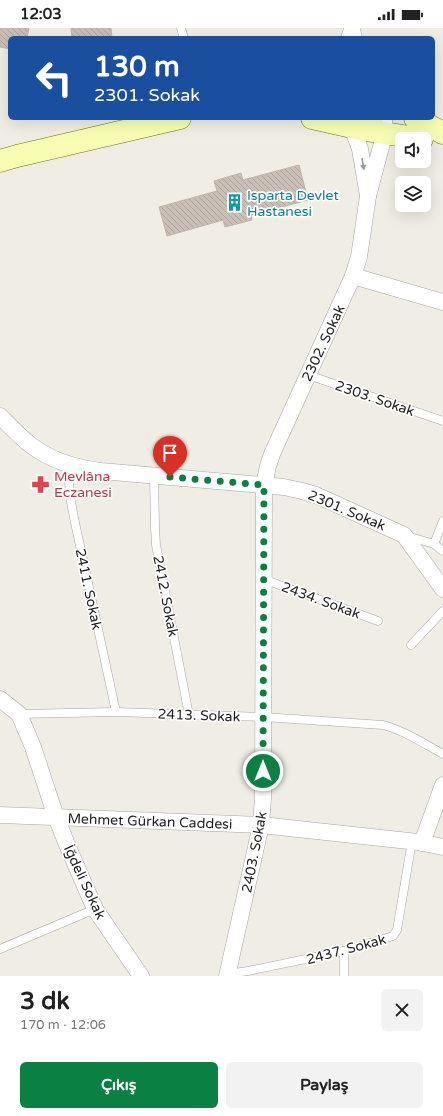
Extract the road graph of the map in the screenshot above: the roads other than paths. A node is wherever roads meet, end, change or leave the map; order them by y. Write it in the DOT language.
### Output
graph roads {
  1 [pos="171,120"];
  2 [pos="330,120"];
  3 [pos="419,120"];
  4 [pos="366,124"];
  5 [pos="396,132"];
  6 [pos="443,133"];
  7 [pos="431,141"];
  8 [pos="443,144"];
  9 [pos="6,157"];
  10 [pos="368,196"];
  11 [pos="353,276"];
  12 [pos="443,302"];
  13 [pos="308,375"];
  14 [pos="0,416"];
  15 [pos="443,421"];
  16 [pos="68,464"];
  17 [pos="154,476"];
  18 [pos="264,485"];
  19 [pos="443,521"];
  20 [pos="404,535"];
  21 [pos="434,544"];
  22 [pos="443,551"];
  23 [pos="263,579"];
  24 [pos="443,589"];
  25 [pos="443,611"];
  26 [pos="378,621"];
  27 [pos="411,645"];
  28 [pos="0,699"];
  29 [pos="116,712"];
  30 [pos="19,714"];
  31 [pos="189,715"];
  32 [pos="263,717"];
  33 [pos="443,754"];
  34 [pos="443,785"];
  35 [pos="0,815"];
  36 [pos="56,817"];
  37 [pos="261,825"];
  38 [pos="417,842"];
  39 [pos="443,847"];
  40 [pos="95,909"];
  41 [pos="0,949"];
  42 [pos="344,952"];
  43 [pos="227,975"];
  44 [pos="141,976"];
  45 [pos="344,976"];
  1 -- 9 [label="main road"];
  2 -- 4 [label="main road"];
  3 -- 6 [label="main road"];
  4 -- 5 [label="main road"];
  4 -- 10 [label="street, 2302. Sokak"];
  4 -- 10 [label="street, 2302. Sokak, one-way"];
  7 -- 8 [label="main road"];
  10 -- 11 [label="street, 2302. Sokak"];
  11 -- 12 [label="street"];
  11 -- 13 [label="street, 2302. Sokak"];
  13 -- 15 [label="lane, 2303. Sokak"];
  13 -- 18 [label="street, 2302. Sokak"];
  14 -- 16 [label="street, 2301. Sokak"];
  16 -- 17 [label="street, 2301. Sokak"];
  16 -- 29 [label="lane, 2411. Sokak"];
  17 -- 18 [label="street, 2301. Sokak"];
  17 -- 31 [label="lane, 2412. Sokak"];
  18 -- 20 [label="street, 2301. Sokak"];
  18 -- 23 [label="street, 2403. Sokak"];
  19 -- 21 [label="lane"];
  20 -- 21 [label="lane, 2301. Sokak"];
  20 -- 24 [label="street"];
  21 -- 22 [label="lane, 2301. Sokak"];
  23 -- 26 [label="lane, 2434. Sokak"];
  23 -- 32 [label="street, 2403. Sokak"];
  25 -- 27 [label="lane"];
  28 -- 30 [label="street, İğdeli Sokak"];
  29 -- 30 [label="lane, 2413. Sokak"];
  29 -- 31 [label="lane, 2413. Sokak"];
  30 -- 36 [label="street, İğdeli Sokak"];
  31 -- 32 [label="lane, 2413. Sokak"];
  32 -- 33 [label="lane, 2413. Sokak"];
  32 -- 37 [label="street, 2403. Sokak"];
  34 -- 38 [label="street"];
  35 -- 36 [label="street, Mehmet Gürkan Caddesi"];
  36 -- 37 [label="street, Mehmet Gürkan Caddesi"];
  36 -- 40 [label="street, İğdeli Sokak"];
  37 -- 38 [label="street, Mehmet Gürkan Caddesi"];
  37 -- 43 [label="street, 2403. Sokak"];
  38 -- 39 [label="street, Mehmet Gürkan Caddesi"];
  38 -- 42 [label="lane, 2437. Sokak"];
  40 -- 41 [label="lane"];
  40 -- 44 [label="street, İğdeli Sokak"];
  42 -- 43 [label="lane, 2437. Sokak"];
  42 -- 45 [label="lane"];
}
